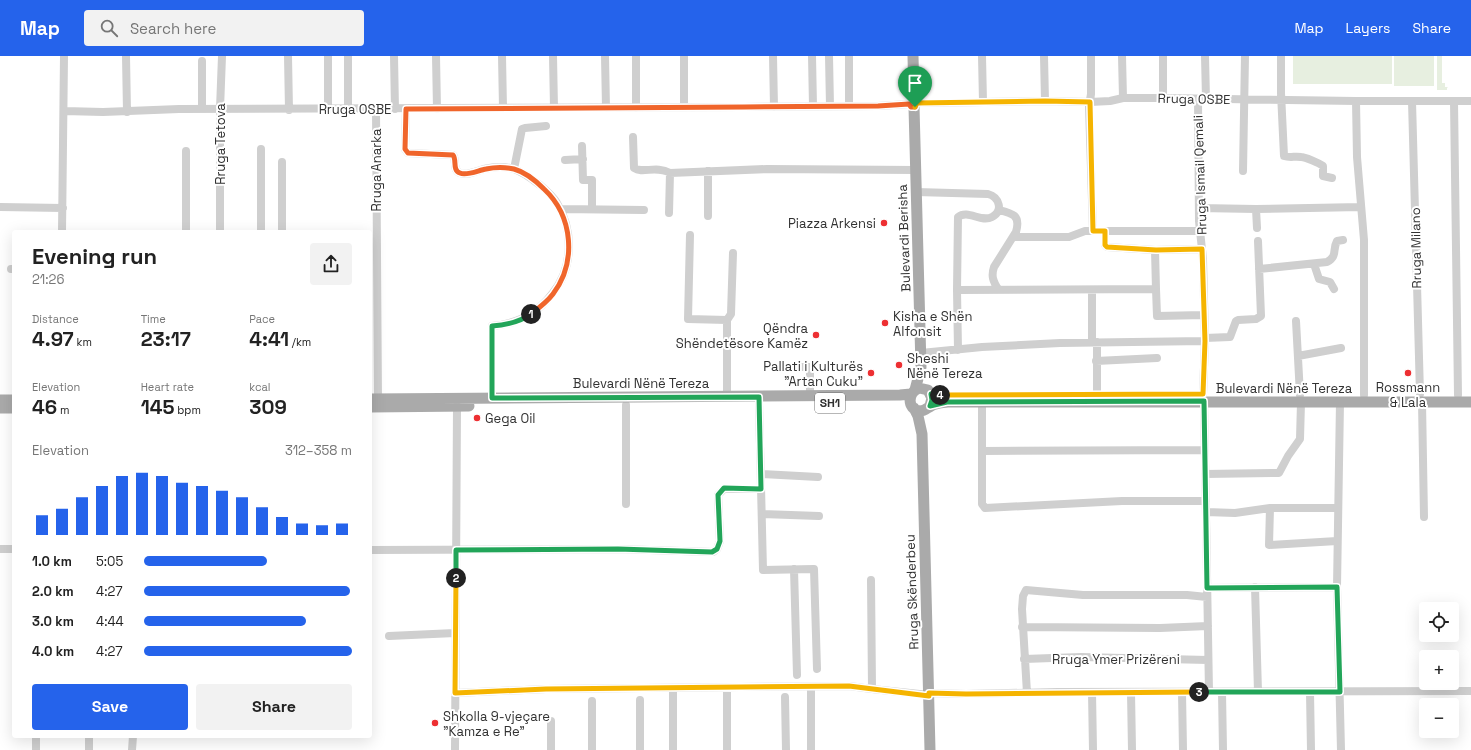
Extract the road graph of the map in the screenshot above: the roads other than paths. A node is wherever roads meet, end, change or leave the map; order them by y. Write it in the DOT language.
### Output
graph roads {
  1 [pos="64,56"];
  2 [pos="126,56"];
  3 [pos="222,56"];
  4 [pos="288,56"];
  5 [pos="328,56"];
  6 [pos="348,56"];
  7 [pos="394,56"];
  8 [pos="436,56"];
  9 [pos="502,56"];
  10 [pos="554,56"];
  11 [pos="605,56"];
  12 [pos="636,56"];
  13 [pos="684,56"];
  14 [pos="773,56"];
  15 [pos="812,56"];
  16 [pos="829,56"];
  17 [pos="849,56"];
  18 [pos="913,56"];
  19 [pos="982,56"];
  20 [pos="1044,56"];
  21 [pos="1091,56"];
  22 [pos="1122,56"];
  23 [pos="1163,56"];
  24 [pos="1205,56"];
  25 [pos="1245,56"];
  26 [pos="1281,56"];
  27 [pos="202,61"];
  28 [pos="1124,98"];
  29 [pos="1163,98"];
  30 [pos="1202,99"];
  31 [pos="1244,100"];
  32 [pos="1282,100"];
  33 [pos="1045,101"];
  34 [pos="1356,101"];
  35 [pos="1412,101"];
  36 [pos="1454,101"];
  37 [pos="1471,101"];
  38 [pos="983,102"];
  39 [pos="1090,102"];
  40 [pos="914,103"];
  41 [pos="813,106"];
  42 [pos="830,106"];
  43 [pos="849,106"];
  44 [pos="684,107"];
  45 [pos="774,107"];
  46 [pos="503,108"];
  47 [pos="554,108"];
  48 [pos="606,108"];
  49 [pos="636,108"];
  50 [pos="202,109"];
  51 [pos="220,109"];
  52 [pos="348,109"];
  53 [pos="376,109"];
  54 [pos="395,109"];
  55 [pos="406,109"];
  56 [pos="437,109"];
  57 [pos="289,110"];
  58 [pos="328,110"];
  59 [pos="64,111"];
  60 [pos="127,112"];
  61 [pos="546,126"];
  62 [pos="633,136"];
  63 [pos="582,146"];
  64 [pos="261,149"];
  65 [pos="186,151"];
  66 [pos="583,159"];
  67 [pos="565,160"];
  68 [pos="282,162"];
  69 [pos="514,169"];
  70 [pos="916,170"];
  71 [pos="708,171"];
  72 [pos="1243,171"];
  73 [pos="670,173"];
  74 [pos="1332,178"];
  75 [pos="916,192"];
  76 [pos="999,206"];
  77 [pos="0,207"];
  78 [pos="1361,207"];
  79 [pos="63,208"];
  80 [pos="592,208"];
  81 [pos="1199,208"];
  82 [pos="560,209"];
  83 [pos="1256,209"];
  84 [pos="644,210"];
  85 [pos="669,213"];
  86 [pos="708,216"];
  87 [pos="1257,228"];
  88 [pos="62,230"];
  89 [pos="186,230"];
  90 [pos="220,230"];
  91 [pos="261,230"];
  92 [pos="282,230"];
  93 [pos="1093,231"];
  94 [pos="1105,231"];
  95 [pos="1200,231"];
  96 [pos="690,235"];
  97 [pos="1013,237"];
  98 [pos="1343,240"];
  99 [pos="1258,241"];
  100 [pos="1202,249"];
  101 [pos="1156,250"];
  102 [pos="733,253"];
  103 [pos="1314,264"];
  104 [pos="1259,269"];
  105 [pos="998,289"];
  106 [pos="1156,289"];
  107 [pos="1334,289"];
  108 [pos="957,290"];
  109 [pos="1092,290"];
  110 [pos="1204,315"];
  111 [pos="727,320"];
  112 [pos="1296,321"];
  113 [pos="1205,339"];
  114 [pos="1094,342"];
  115 [pos="1340,348"];
  116 [pos="958,350"];
  117 [pos="921,353"];
  118 [pos="1298,356"];
  119 [pos="1157,358"];
  120 [pos="1096,361"];
  121 [pos="780,367"];
  122 [pos="921,367"];
  123 [pos="929,392"];
  124 [pos="1097,394"];
  125 [pos="1364,395"];
  126 [pos="1458,395"];
  127 [pos="1471,395"];
  128 [pos="810,396"];
  129 [pos="727,397"];
  130 [pos="492,398"];
  131 [pos="1204,398"];
  132 [pos="1300,398"];
  133 [pos="1421,398"];
  134 [pos="913,399"];
  135 [pos="0,400"];
  136 [pos="12,400"];
  137 [pos="759,400"];
  138 [pos="373,401"];
  139 [pos="982,402"];
  140 [pos="1340,402"];
  141 [pos="1471,402"];
  142 [pos="626,405"];
  143 [pos="457,406"];
  144 [pos="929,407"];
  145 [pos="0,408"];
  146 [pos="12,408"];
  147 [pos="922,434"];
  148 [pos="1205,450"];
  149 [pos="982,451"];
  150 [pos="761,474"];
  151 [pos="1205,474"];
  152 [pos="818,476"];
  153 [pos="761,489"];
  154 [pos="1206,501"];
  155 [pos="626,504"];
  156 [pos="1270,508"];
  157 [pos="1338,508"];
  158 [pos="1206,512"];
  159 [pos="762,514"];
  160 [pos="819,516"];
  161 [pos="1424,517"];
  162 [pos="1337,541"];
  163 [pos="0,549"];
  164 [pos="12,549"];
  165 [pos="372,550"];
  166 [pos="456,550"];
  167 [pos="794,569"];
  168 [pos="871,580"];
  169 [pos="1255,587"];
  170 [pos="1337,587"];
  171 [pos="1207,588"];
  172 [pos="1207,597"];
  173 [pos="1022,626"];
  174 [pos="1208,626"];
  175 [pos="455,633"];
  176 [pos="389,636"];
  177 [pos="1024,659"];
  178 [pos="1208,660"];
  179 [pos="817,669"];
  180 [pos="797,674"];
  181 [pos="811,687"];
  182 [pos="673,688"];
  183 [pos="727,688"];
  184 [pos="872,689"];
  185 [pos="1471,691"];
  186 [pos="1092,692"];
  187 [pos="1131,692"];
  188 [pos="1182,692"];
  189 [pos="1209,692"];
  190 [pos="1222,692"];
  191 [pos="1258,692"];
  192 [pos="1310,692"];
  193 [pos="1340,692"];
  194 [pos="455,693"];
  195 [pos="1027,693"];
  196 [pos="929,694"];
  197 [pos="785,697"];
  198 [pos="640,700"];
  199 [pos="592,701"];
  200 [pos="551,721"];
  201 [pos="36,738"];
  202 [pos="89,738"];
  203 [pos="133,738"];
  204 [pos="36,750"];
  205 [pos="89,750"];
  206 [pos="132,750"];
  207 [pos="455,750"];
  208 [pos="551,750"];
  209 [pos="592,750"];
  210 [pos="640,750"];
  211 [pos="673,750"];
  212 [pos="727,750"];
  213 [pos="786,750"];
  214 [pos="811,750"];
  215 [pos="930,750"];
  216 [pos="1093,750"];
  217 [pos="1132,750"];
  218 [pos="1183,750"];
  219 [pos="1224,750"];
  220 [pos="1311,750"];
  221 [pos="1341,750"];
  1 -- 59 [label="street"];
  2 -- 60 [label="street"];
  3 -- 51 [label="street, Rruga Tetova"];
  4 -- 57 [label="street"];
  5 -- 58 [label="street"];
  6 -- 52 [label="street"];
  7 -- 54 [label="street"];
  8 -- 56 [label="street"];
  9 -- 46 [label="street"];
  10 -- 47 [label="street"];
  11 -- 48 [label="street"];
  12 -- 49 [label="street"];
  13 -- 44 [label="street"];
  14 -- 45 [label="street"];
  15 -- 41 [label="street"];
  16 -- 42 [label="street"];
  17 -- 43 [label="street"];
  18 -- 40 [label="main road, Bulevardi Berisha"];
  19 -- 38 [label="street"];
  20 -- 33 [label="street"];
  21 -- 39 [label="street"];
  22 -- 28 [label="street"];
  23 -- 29 [label="street"];
  24 -- 30 [label="street, Rruga Ismail Qemali"];
  25 -- 31 [label="street"];
  26 -- 32 [label="street"];
  27 -- 50 [label="street"];
  28 -- 29 [label="street, Rruga OSBE"];
  28 -- 39 [label="street, Rruga OSBE"];
  29 -- 30 [label="street, Rruga OSBE"];
  30 -- 31 [label="street, Rruga OSBE"];
  30 -- 81 [label="street, Rruga Ismail Qemali"];
  31 -- 32 [label="street, Rruga OSBE"];
  31 -- 72 [label="street"];
  32 -- 34 [label="street, Rruga OSBE"];
  32 -- 74 [label="street"];
  33 -- 38 [label="street, Rruga OSBE"];
  33 -- 39 [label="street, Rruga OSBE"];
  34 -- 35 [label="street, Rruga OSBE"];
  34 -- 78 [label="street"];
  35 -- 36 [label="street, Rruga OSBE"];
  35 -- 133 [label="street, Rruga Milano"];
  36 -- 37 [label="street, Rruga OSBE"];
  36 -- 126 [label="street"];
  38 -- 40 [label="street, Rruga OSBE"];
  39 -- 93 [label="street"];
  40 -- 43 [label="street, Rruga OSBE"];
  40 -- 70 [label="main road, Bulevardi Berisha"];
  41 -- 42 [label="street, Rruga OSBE"];
  41 -- 45 [label="street, Rruga OSBE"];
  42 -- 43 [label="street, Rruga OSBE"];
  44 -- 45 [label="street, Rruga OSBE"];
  44 -- 49 [label="street, Rruga OSBE"];
  46 -- 47 [label="street, Rruga OSBE"];
  46 -- 56 [label="street, Rruga OSBE"];
  47 -- 48 [label="street, Rruga OSBE"];
  48 -- 49 [label="street, Rruga OSBE"];
  50 -- 51 [label="street, Rruga OSBE"];
  50 -- 60 [label="street, Rruga OSBE"];
  51 -- 57 [label="street, Rruga OSBE"];
  51 -- 90 [label="street, Rruga Tetova"];
  52 -- 53 [label="street, Rruga OSBE"];
  52 -- 58 [label="street, Rruga OSBE"];
  53 -- 54 [label="street, Rruga OSBE"];
  53 -- 138 [label="street, Rruga Anarka"];
  54 -- 55 [label="street, Rruga OSBE"];
  55 -- 56 [label="street, Rruga OSBE"];
  55 -- 69 [label="street"];
  57 -- 58 [label="street, Rruga OSBE"];
  59 -- 60 [label="street, Rruga OSBE"];
  59 -- 79 [label="street"];
  61 -- 69 [label="street"];
  62 -- 73 [label="street"];
  63 -- 66 [label="street"];
  64 -- 91 [label="street"];
  65 -- 89 [label="street"];
  66 -- 67 [label="street"];
  66 -- 80 [label="street"];
  68 -- 92 [label="street"];
  69 -- 82 [label="street"];
  70 -- 71 [label="street"];
  70 -- 75 [label="main road, Bulevardi Berisha"];
  71 -- 73 [label="street"];
  71 -- 86 [label="street"];
  73 -- 85 [label="street"];
  75 -- 76 [label="street"];
  75 -- 117 [label="main road, Bulevardi Berisha"];
  76 -- 97 [label="street"];
  76 -- 108 [label="street"];
  77 -- 79 [label="street"];
  78 -- 83 [label="street"];
  78 -- 125 [label="street"];
  79 -- 88 [label="street"];
  80 -- 82 [label="street"];
  80 -- 84 [label="street"];
  81 -- 83 [label="street"];
  81 -- 95 [label="street, Rruga Ismail Qemali"];
  82 -- 130 [label="street"];
  83 -- 87 [label="street"];
  93 -- 94 [label="street"];
  93 -- 97 [label="street"];
  94 -- 95 [label="street"];
  94 -- 101 [label="street"];
  95 -- 100 [label="street, Rruga Ismail Qemali"];
  96 -- 111 [label="street"];
  97 -- 105 [label="street"];
  98 -- 103 [label="street"];
  99 -- 104 [label="street"];
  100 -- 101 [label="street"];
  100 -- 110 [label="street, Rruga Ismail Qemali"];
  101 -- 106 [label="street"];
  102 -- 111 [label="street"];
  103 -- 104 [label="street"];
  103 -- 107 [label="street"];
  104 -- 113 [label="street"];
  105 -- 108 [label="street"];
  105 -- 109 [label="street"];
  106 -- 109 [label="street"];
  106 -- 110 [label="street"];
  108 -- 116 [label="street"];
  109 -- 114 [label="street"];
  110 -- 113 [label="street, Rruga Ismail Qemali"];
  111 -- 129 [label="street"];
  112 -- 118 [label="street"];
  113 -- 114 [label="street"];
  113 -- 131 [label="street, Rruga Ismail Qemali"];
  114 -- 116 [label="street"];
  114 -- 120 [label="street"];
  115 -- 118 [label="street"];
  116 -- 117 [label="street"];
  117 -- 122 [label="main road, Bulevardi Berisha"];
  118 -- 132 [label="street"];
  119 -- 120 [label="street"];
  120 -- 124 [label="street"];
  121 -- 128 [label="street"];
  122 -- 123 [label="main road, Bulevardi Berisha"];
  122 -- 134 [label="main road, Bulevardi Berisha"];
  123 -- 124 [label="main road, Bulevardi Nënë Tereza / SH1"];
  123 -- 134 [label="main road, Bulevardi Nënë Tereza / SH1"];
  123 -- 144 [label="main road"];
  124 -- 131 [label="main road, Bulevardi Nënë Tereza / SH1"];
  125 -- 132 [label="main road, Bulevardi Nënë Tereza / SH1"];
  125 -- 133 [label="main road, Bulevardi Nënë Tereza / SH1"];
  126 -- 127 [label="main road, Bulevardi Nënë Tereza / SH1"];
  126 -- 133 [label="main road, Bulevardi Nënë Tereza / SH1"];
  128 -- 134 [label="main road, Bulevardi Nënë Tereza / SH1"];
  128 -- 137 [label="main road, Bulevardi Nënë Tereza / SH1"];
  129 -- 130 [label="main road, Bulevardi Nënë Tereza / SH1"];
  129 -- 137 [label="main road, Bulevardi Nënë Tereza / SH1"];
  130 -- 138 [label="main road, Bulevardi Nënë Tereza / SH1"];
  131 -- 132 [label="main road, Bulevardi Nënë Tereza / SH1"];
  131 -- 139 [label="main road, Bulevardi Nënë Tereza / SH1"];
  131 -- 148 [label="street, Rruga Ismail Qemali"];
  132 -- 140 [label="main road, Bulevardi Nënë Tereza / SH1"];
  132 -- 151 [label="street"];
  133 -- 140 [label="main road, Bulevardi Nënë Tereza / SH1"];
  133 -- 141 [label="main road, Bulevardi Nënë Tereza / SH1"];
  133 -- 161 [label="street, Rruga Milano"];
  134 -- 137 [label="main road, Bulevardi Nënë Tereza / SH1"];
  134 -- 144 [label="main road, Bulevardi Nënë Tereza / SH1"];
  134 -- 147 [label="main road, Rruga Skënderbeu"];
  135 -- 136 [label="main road"];
  137 -- 142 [label="main road, Bulevardi Nënë Tereza / SH1"];
  137 -- 150 [label="street"];
  138 -- 143 [label="main road, Bulevardi Nënë Tereza / SH1"];
  139 -- 144 [label="main road, Bulevardi Nënë Tereza / SH1"];
  139 -- 149 [label="street"];
  140 -- 157 [label="street"];
  142 -- 143 [label="main road, Bulevardi Nënë Tereza / SH1"];
  142 -- 155 [label="street"];
  143 -- 166 [label="street"];
  144 -- 147 [label="main road, Rruga Skënderbeu"];
  145 -- 146 [label="main road"];
  147 -- 196 [label="main road, Rruga Skënderbeu"];
  148 -- 149 [label="street"];
  148 -- 151 [label="street, Rruga Ismail Qemali"];
  149 -- 154 [label="street"];
  150 -- 152 [label="street"];
  150 -- 153 [label="street"];
  151 -- 154 [label="street, Rruga Ismail Qemali"];
  153 -- 159 [label="street"];
  153 -- 166 [label="street"];
  154 -- 158 [label="street, Rruga Ismail Qemali"];
  156 -- 157 [label="street"];
  156 -- 158 [label="street"];
  156 -- 162 [label="street"];
  157 -- 162 [label="street"];
  158 -- 171 [label="street, Rruga Ismail Qemali"];
  159 -- 160 [label="street"];
  159 -- 167 [label="street"];
  162 -- 170 [label="street"];
  163 -- 164 [label="street"];
  165 -- 166 [label="street"];
  166 -- 175 [label="street"];
  167 -- 179 [label="street"];
  167 -- 180 [label="street"];
  168 -- 184 [label="street"];
  169 -- 170 [label="street"];
  169 -- 171 [label="street"];
  169 -- 191 [label="street"];
  170 -- 193 [label="street"];
  171 -- 172 [label="street, Rruga Ismail Qemali"];
  172 -- 173 [label="street"];
  172 -- 174 [label="street, Rruga Ismail Qemali"];
  173 -- 174 [label="street"];
  173 -- 177 [label="street"];
  174 -- 178 [label="street, Rruga Ismail Qemali"];
  175 -- 176 [label="street"];
  175 -- 194 [label="street"];
  177 -- 178 [label="street, Rruga Ymer Prizëreni"];
  177 -- 195 [label="street"];
  178 -- 189 [label="street, Rruga Ismail Qemali"];
  181 -- 183 [label="street"];
  181 -- 184 [label="street"];
  181 -- 214 [label="street"];
  182 -- 183 [label="street"];
  182 -- 194 [label="street"];
  182 -- 211 [label="street"];
  183 -- 212 [label="street"];
  184 -- 196 [label="street"];
  185 -- 193 [label="street"];
  186 -- 187 [label="street"];
  186 -- 195 [label="street"];
  186 -- 216 [label="street"];
  187 -- 188 [label="street"];
  187 -- 217 [label="street"];
  188 -- 189 [label="street"];
  188 -- 218 [label="street"];
  189 -- 190 [label="street"];
  190 -- 191 [label="street"];
  190 -- 219 [label="street"];
  191 -- 192 [label="street"];
  192 -- 193 [label="street"];
  192 -- 220 [label="street"];
  193 -- 221 [label="street"];
  194 -- 207 [label="street"];
  195 -- 196 [label="street"];
  196 -- 215 [label="main road, Rruga Skënderbeu"];
  197 -- 213 [label="street"];
  198 -- 210 [label="street"];
  199 -- 209 [label="street"];
  200 -- 208 [label="street"];
  201 -- 204 [label="street"];
  202 -- 205 [label="street"];
  203 -- 206 [label="street"];
}
